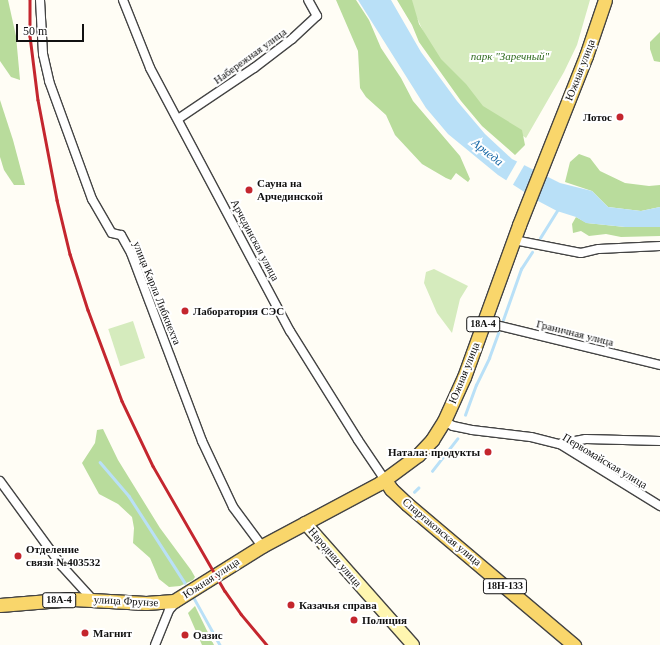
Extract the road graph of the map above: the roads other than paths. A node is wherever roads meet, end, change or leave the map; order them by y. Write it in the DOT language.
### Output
graph roads {
  1 [pos="40,0"];
  2 [pos="123,0"];
  3 [pos="308,0"];
  4 [pos="605,0"];
  5 [pos="178,119"];
  6 [pos="514,240"];
  7 [pos="660,246"];
  8 [pos="484,322"];
  9 [pos="660,365"];
  10 [pos="444,421"];
  11 [pos="660,441"];
  12 [pos="560,444"];
  13 [pos="385,480"];
  14 [pos="0,481"];
  15 [pos="660,506"];
  16 [pos="304,523"];
  17 [pos="262,546"];
  18 [pos="179,598"];
  19 [pos="92,599"];
  20 [pos="0,605"];
  21 [pos="155,645"];
  22 [pos="413,645"];
  23 [pos="574,645"];
  1 -- 17 [label="street, улица Карла Либкнехта"];
  2 -- 5 [label="street, Арчединская улица"];
  3 -- 5 [label="street, Набережная улица"];
  4 -- 6 [label="main road, Южная улица / 18А-4"];
  5 -- 13 [label="street, Арчединская улица"];
  6 -- 7 [label="street"];
  6 -- 8 [label="main road, Южная улица / 18А-4"];
  8 -- 9 [label="street, Граничная улица"];
  8 -- 10 [label="main road, Южная улица / 18А-4"];
  10 -- 12 [label="street, Первомайская улица"];
  10 -- 13 [label="main road, Южная улица / 18А-4"];
  11 -- 12 [label="street"];
  12 -- 15 [label="street, Первомайская улица"];
  13 -- 16 [label="main road, Южная улица / 18А-4"];
  13 -- 23 [label="main road, Спартаковская улица / 18Н-133"];
  14 -- 19 [label="street"];
  16 -- 17 [label="main road, Южная улица / 18А-4"];
  16 -- 22 [label="street, Народная улица"];
  17 -- 18 [label="main road, Южная улица / 18А-4"];
  18 -- 19 [label="main road, улица Фрунзе / 18А-4"];
  18 -- 21 [label="street"];
  19 -- 20 [label="main road, улица Фрунзе / 18А-4"];
}
